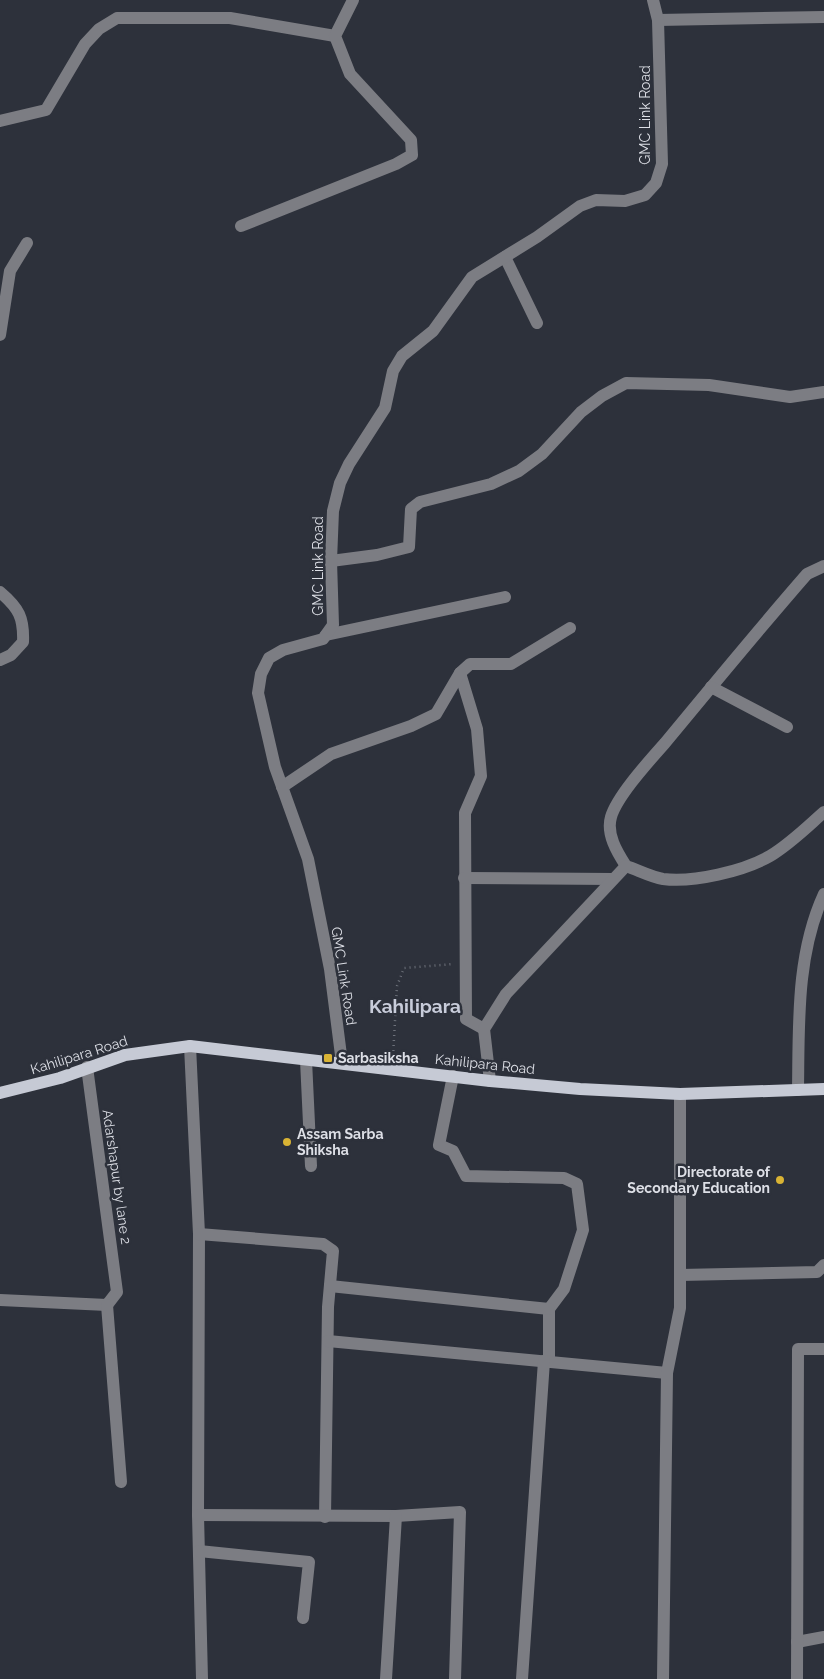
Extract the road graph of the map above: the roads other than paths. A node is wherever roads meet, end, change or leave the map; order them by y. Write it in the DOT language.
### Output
graph roads {
  1 [pos="353,0"];
  2 [pos="653,0"];
  3 [pos="824,18"];
  4 [pos="658,20"];
  5 [pos="335,36"];
  6 [pos="0,121"];
  7 [pos="241,226"];
  8 [pos="26,243"];
  9 [pos="505,257"];
  10 [pos="537,323"];
  11 [pos="0,336"];
  12 [pos="824,392"];
  13 [pos="331,561"];
  14 [pos="824,566"];
  15 [pos="0,592"];
  16 [pos="505,597"];
  17 [pos="570,628"];
  18 [pos="326,635"];
  19 [pos="0,660"];
  20 [pos="460,673"];
  21 [pos="711,686"];
  22 [pos="786,726"];
  23 [pos="282,787"];
  24 [pos="824,812"];
  25 [pos="626,866"];
  26 [pos="464,878"];
  27 [pos="613,879"];
  28 [pos="824,894"];
  29 [pos="484,1029"];
  30 [pos="190,1046"];
  31 [pos="306,1060"];
  32 [pos="342,1063"];
  33 [pos="87,1067"];
  34 [pos="453,1076"];
  35 [pos="490,1081"];
  36 [pos="824,1089"];
  37 [pos="798,1090"];
  38 [pos="0,1093"];
  39 [pos="680,1094"];
  40 [pos="311,1166"];
  41 [pos="199,1234"];
  42 [pos="824,1265"];
  43 [pos="680,1275"];
  44 [pos="330,1286"];
  45 [pos="0,1300"];
  46 [pos="107,1306"];
  47 [pos="550,1309"];
  48 [pos="328,1341"];
  49 [pos="824,1349"];
  50 [pos="547,1362"];
  51 [pos="667,1373"];
  52 [pos="121,1482"];
  53 [pos="198,1515"];
  54 [pos="396,1516"];
  55 [pos="326,1517"];
  56 [pos="199,1552"];
  57 [pos="303,1618"];
  58 [pos="824,1637"];
  59 [pos="797,1642"];
  60 [pos="202,1679"];
  61 [pos="386,1679"];
  62 [pos="455,1679"];
  63 [pos="522,1679"];
  64 [pos="662,1679"];
  65 [pos="796,1679"];
  1 -- 5 [label="street"];
  2 -- 4 [label="street, GMC Link Road"];
  3 -- 4 [label="street"];
  4 -- 9 [label="street, GMC Link Road"];
  5 -- 6 [label="street"];
  5 -- 7 [label="street"];
  8 -- 11 [label="street"];
  9 -- 10 [label="street"];
  9 -- 13 [label="street, GMC Link Road"];
  12 -- 13 [label="street"];
  13 -- 18 [label="street, GMC Link Road"];
  14 -- 21 [label="street"];
  15 -- 19 [label="street"];
  16 -- 18 [label="street"];
  17 -- 20 [label="street"];
  18 -- 23 [label="street, GMC Link Road"];
  20 -- 23 [label="street"];
  20 -- 26 [label="street"];
  21 -- 22 [label="street"];
  21 -- 25 [label="street"];
  23 -- 32 [label="street, GMC Link Road"];
  24 -- 25 [label="street"];
  25 -- 27 [label="street"];
  26 -- 27 [label="street"];
  26 -- 29 [label="street"];
  27 -- 29 [label="street"];
  28 -- 37 [label="street"];
  29 -- 35 [label="street"];
  30 -- 31 [label="main road, Kahilipara Road"];
  30 -- 33 [label="main road, Kahilipara Road"];
  30 -- 41 [label="street"];
  31 -- 32 [label="main road, Kahilipara Road"];
  31 -- 40 [label="street"];
  32 -- 34 [label="main road, Kahilipara Road"];
  33 -- 38 [label="main road, Kahilipara Road"];
  33 -- 46 [label="street, Adarshapur by lane 2"];
  34 -- 35 [label="main road, Kahilipara Road"];
  34 -- 47 [label="street"];
  35 -- 39 [label="main road, Kahilipara Road"];
  36 -- 37 [label="main road, Kahilipara Road"];
  37 -- 39 [label="main road, Kahilipara Road"];
  39 -- 43 [label="street"];
  41 -- 44 [label="street"];
  41 -- 53 [label="street"];
  42 -- 43 [label="street"];
  43 -- 51 [label="street"];
  44 -- 47 [label="street"];
  44 -- 48 [label="street"];
  45 -- 46 [label="street"];
  46 -- 52 [label="street"];
  47 -- 50 [label="street"];
  48 -- 50 [label="street"];
  48 -- 55 [label="street"];
  49 -- 59 [label="street"];
  50 -- 51 [label="street"];
  50 -- 63 [label="street"];
  51 -- 64 [label="street"];
  53 -- 55 [label="street"];
  53 -- 56 [label="street"];
  54 -- 55 [label="street"];
  54 -- 61 [label="street"];
  54 -- 62 [label="street"];
  56 -- 57 [label="street"];
  56 -- 60 [label="street"];
  58 -- 59 [label="street"];
  59 -- 65 [label="street"];
}
